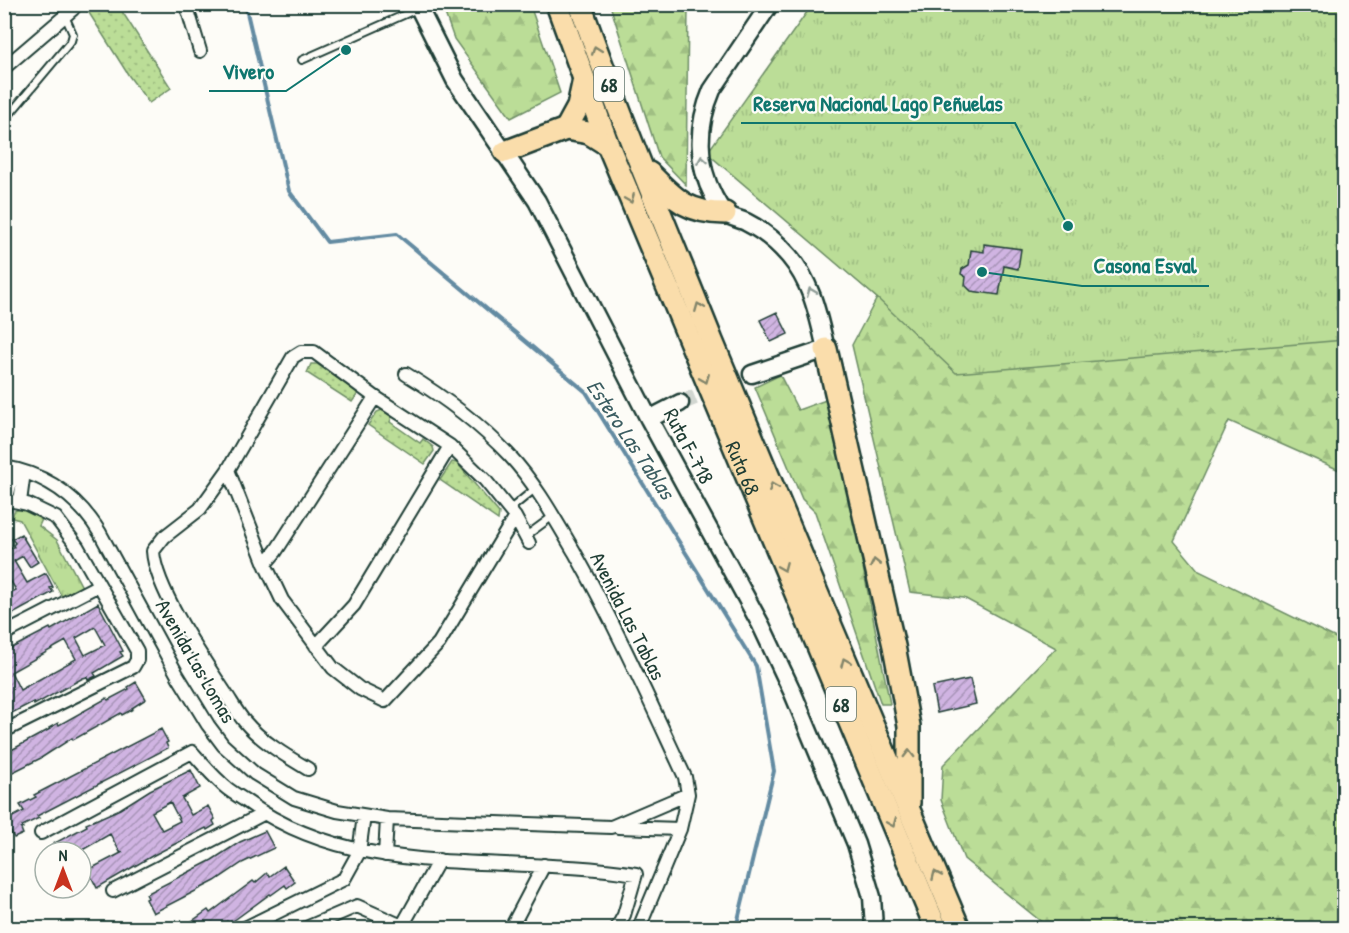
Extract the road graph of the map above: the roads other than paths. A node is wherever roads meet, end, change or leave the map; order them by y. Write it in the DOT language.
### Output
graph roads {
  1 [pos="186,4"];
  2 [pos="557,4"];
  3 [pos="580,4"];
  4 [pos="770,4"];
  5 [pos="418,6"];
  6 [pos="69,10"];
  7 [pos="200,51"];
  8 [pos="302,60"];
  9 [pos="4,68"];
  10 [pos="584,78"];
  11 [pos="4,120"];
  12 [pos="566,129"];
  13 [pos="608,145"];
  14 [pos="505,152"];
  15 [pos="640,164"];
  16 [pos="725,213"];
  17 [pos="825,349"];
  18 [pos="406,374"];
  19 [pos="752,374"];
  20 [pos="375,397"];
  21 [pos="680,404"];
  22 [pos="649,419"];
  23 [pos="450,446"];
  24 [pos="14,469"];
  25 [pos="228,470"];
  26 [pos="536,488"];
  27 [pos="11,504"];
  28 [pos="512,514"];
  29 [pos="553,516"];
  30 [pos="528,539"];
  31 [pos="264,564"];
  32 [pos="99,585"];
  33 [pos="4,634"];
  34 [pos="316,646"];
  35 [pos="4,731"];
  36 [pos="308,769"];
  37 [pos="688,794"];
  38 [pos="908,813"];
  39 [pos="263,814"];
  40 [pos="364,816"];
  41 [pos="387,819"];
  42 [pos="611,827"];
  43 [pos="680,830"];
  44 [pos="40,833"];
  45 [pos="359,852"];
  46 [pos="385,855"];
  47 [pos="439,860"];
  48 [pos="544,865"];
  49 [pos="113,891"];
  50 [pos="923,895"];
  51 [pos="948,902"];
  52 [pos="402,927"];
  53 [pos="245,928"];
  54 [pos="306,928"];
  55 [pos="511,928"];
  56 [pos="617,928"];
  57 [pos="639,928"];
  58 [pos="874,928"];
  59 [pos="927,928"];
  60 [pos="936,928"];
  61 [pos="959,928"];
  62 [pos="964,928"];
  1 -- 7 [label="street"];
  2 -- 10 [label="highway, Ruta 68 / 68"];
  15 -- 3 [label="highway, Ruta 68 / 68, one-way"];
  16 -- 4 [label="street, one-way"];
  5 -- 8 [label="lane"];
  5 -- 14 [label="street, Ruta F-718"];
  6 -- 9 [label="street"];
  6 -- 11 [label="lane"];
  10 -- 12 [label="highway"];
  10 -- 13 [label="highway, Ruta 68 / 68"];
  12 -- 13 [label="highway"];
  12 -- 14 [label="highway"];
  13 -- 50 [label="highway, Ruta 68 / 68, one-way"];
  14 -- 22 [label="street, Ruta F-718"];
  15 -- 16 [label="highway"];
  38 -- 15 [label="highway, Ruta 68 / 68, one-way"];
  17 -- 16 [label="street, one-way"];
  17 -- 19 [label="street"];
  38 -- 17 [label="highway, one-way"];
  18 -- 26 [label="street, Avenida Las Tablas"];
  20 -- 23 [label="street"];
  20 -- 25 [label="street"];
  20 -- 31 [label="street"];
  21 -- 22 [label="street"];
  22 -- 58 [label="street, Ruta F-718"];
  23 -- 28 [label="street"];
  23 -- 34 [label="street"];
  24 -- 27 [label="street"];
  24 -- 40 [label="street, Avenida Las Lomas"];
  25 -- 31 [label="street"];
  25 -- 36 [label="street"];
  26 -- 28 [label="lane"];
  26 -- 29 [label="street, Avenida Las Tablas"];
  27 -- 32 [label="street"];
  28 -- 30 [label="street"];
  28 -- 34 [label="street"];
  29 -- 30 [label="lane"];
  29 -- 37 [label="street, Avenida Las Tablas"];
  31 -- 34 [label="street"];
  32 -- 33 [label="street"];
  32 -- 35 [label="street"];
  37 -- 42 [label="street, Avenida Las Lomas"];
  37 -- 43 [label="street, Avenida Las Tablas"];
  51 -- 38 [label="highway, Ruta 68 / 68, one-way"];
  39 -- 44 [label="street"];
  39 -- 45 [label="street"];
  39 -- 49 [label="street"];
  40 -- 41 [label="street, Avenida Las Lomas"];
  40 -- 45 [label="street"];
  41 -- 42 [label="street, Avenida Las Lomas"];
  41 -- 46 [label="street"];
  42 -- 43 [label="street, Avenida Las Lomas"];
  43 -- 57 [label="street, Avenida Las Tablas"];
  45 -- 46 [label="street"];
  45 -- 53 [label="street"];
  46 -- 47 [label="street"];
  47 -- 48 [label="street"];
  47 -- 52 [label="street"];
  48 -- 55 [label="street"];
  48 -- 56 [label="street"];
  50 -- 59 [label="lane"];
  50 -- 60 [label="highway, Ruta 68 / 68"];
  51 -- 61 [label="highway, Ruta 68 / 68"];
  51 -- 62 [label="lane"];
  52 -- 54 [label="street"];
}
